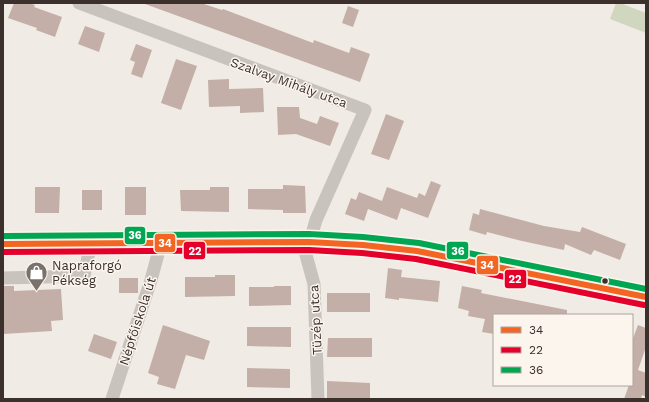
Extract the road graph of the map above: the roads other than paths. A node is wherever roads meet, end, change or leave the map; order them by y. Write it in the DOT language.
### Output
graph roads {
  1 [pos="79,3"];
  2 [pos="309,242"];
  3 [pos="91,243"];
  4 [pos="161,243"];
  5 [pos="3,244"];
  6 [pos="3,278"];
  7 [pos="646,297"];
  8 [pos="112,399"];
  9 [pos="318,399"];
  1 -- 2 [label="street, Szalvay Mihály utca"];
  2 -- 4 [label="street"];
  2 -- 7 [label="street"];
  2 -- 9 [label="street, Tüzép utca"];
  3 -- 4 [label="street"];
  3 -- 5 [label="street"];
  3 -- 6 [label="street"];
  4 -- 8 [label="street, Népfőiskola út"];
}
